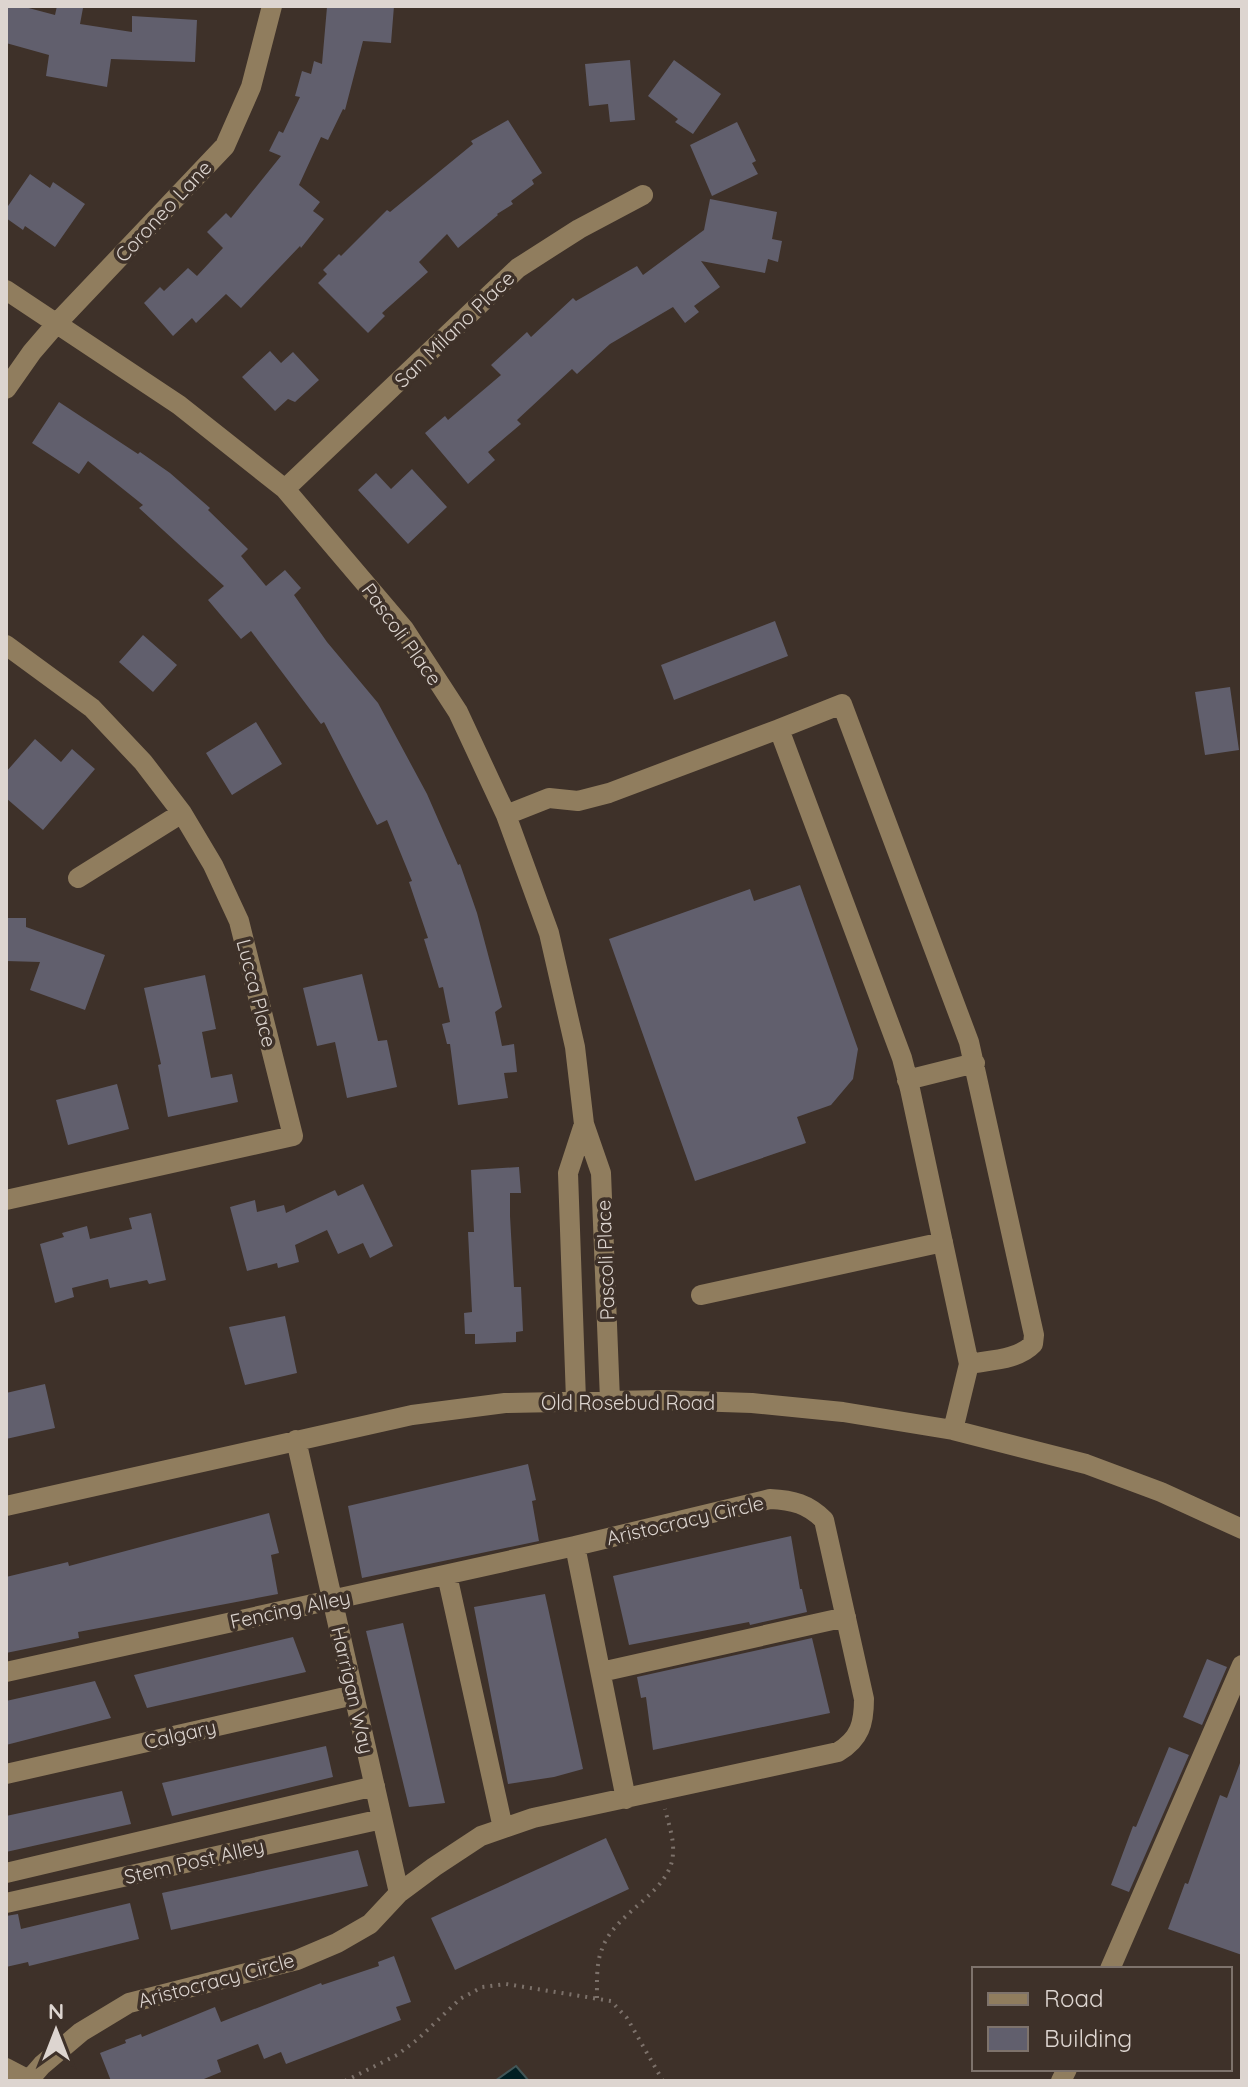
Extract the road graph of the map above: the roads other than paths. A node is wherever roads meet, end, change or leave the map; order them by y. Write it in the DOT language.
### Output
graph roads {
  1 [pos="272,6"];
  2 [pos="643,195"];
  3 [pos="6,290"];
  4 [pos="57,323"];
  5 [pos="6,389"];
  6 [pos="285,489"];
  7 [pos="6,645"];
  8 [pos="779,729"];
  9 [pos="182,813"];
  10 [pos="506,815"];
  11 [pos="78,878"];
  12 [pos="975,1063"];
  13 [pos="907,1080"];
  14 [pos="584,1124"];
  15 [pos="6,1200"];
  16 [pos="943,1242"];
  17 [pos="701,1295"];
  18 [pos="969,1364"];
  19 [pos="576,1400"];
  20 [pos="610,1400"];
  21 [pos="953,1430"];
  22 [pos="296,1440"];
  23 [pos="6,1506"];
  24 [pos="1242,1529"];
  25 [pos="575,1546"];
  26 [pos="447,1575"];
  27 [pos="332,1600"];
  28 [pos="846,1617"];
  29 [pos="1242,1665"];
  30 [pos="6,1672"];
  31 [pos="601,1672"];
  32 [pos="354,1695"];
  33 [pos="6,1774"];
  34 [pos="375,1786"];
  35 [pos="626,1799"];
  36 [pos="382,1819"];
  37 [pos="503,1828"];
  38 [pos="6,1873"];
  39 [pos="399,1893"];
  40 [pos="6,1903"];
  41 [pos="1111,1967"];
  42 [pos="6,2068"];
  43 [pos="28,2080"];
  1 -- 4 [label="street, Coroneo Lane"];
  2 -- 6 [label="street, San Milano Place"];
  3 -- 4 [label="street, Pascoli Place"];
  4 -- 5 [label="street, Coroneo Lane"];
  4 -- 6 [label="street, Pascoli Place"];
  6 -- 10 [label="street, Pascoli Place"];
  7 -- 9 [label="street, Lucca Place"];
  8 -- 10 [label="street"];
  8 -- 12 [label="street"];
  8 -- 13 [label="street"];
  9 -- 11 [label="street"];
  9 -- 15 [label="street, Lucca Place"];
  10 -- 14 [label="street, Pascoli Place"];
  12 -- 13 [label="street"];
  12 -- 18 [label="street"];
  13 -- 16 [label="street"];
  14 -- 19 [label="street, Pascoli Place"];
  14 -- 20 [label="street, Pascoli Place"];
  16 -- 17 [label="street"];
  16 -- 18 [label="street"];
  18 -- 21 [label="street"];
  19 -- 20 [label="street, Old Rosebud Road"];
  19 -- 22 [label="street, Old Rosebud Road"];
  20 -- 21 [label="street, Old Rosebud Road"];
  21 -- 24 [label="street, Old Rosebud Road"];
  22 -- 23 [label="street, Old Rosebud Road"];
  22 -- 27 [label="street, Harrigan Way"];
  25 -- 26 [label="street, Fencing Alley"];
  25 -- 28 [label="street, Aristocracy Circle"];
  25 -- 31 [label="street"];
  26 -- 27 [label="street, Fencing Alley"];
  26 -- 37 [label="street"];
  27 -- 30 [label="street, Fencing Alley"];
  27 -- 32 [label="street, Harrigan Way"];
  28 -- 31 [label="street"];
  28 -- 35 [label="street, Aristocracy Circle"];
  29 -- 41 [label="street"];
  31 -- 35 [label="street"];
  32 -- 33 [label="street, Calgary"];
  32 -- 34 [label="street, Harrigan Way"];
  34 -- 36 [label="street, Harrigan Way"];
  34 -- 38 [label="street, Stem Post Alley"];
  35 -- 37 [label="street, Aristocracy Circle"];
  36 -- 39 [label="street, Harrigan Way"];
  36 -- 40 [label="street, Stem Post Alley"];
  37 -- 39 [label="street, Aristocracy Circle"];
  39 -- 43 [label="street, Aristocracy Circle"];
  42 -- 43 [label="street"];
}
